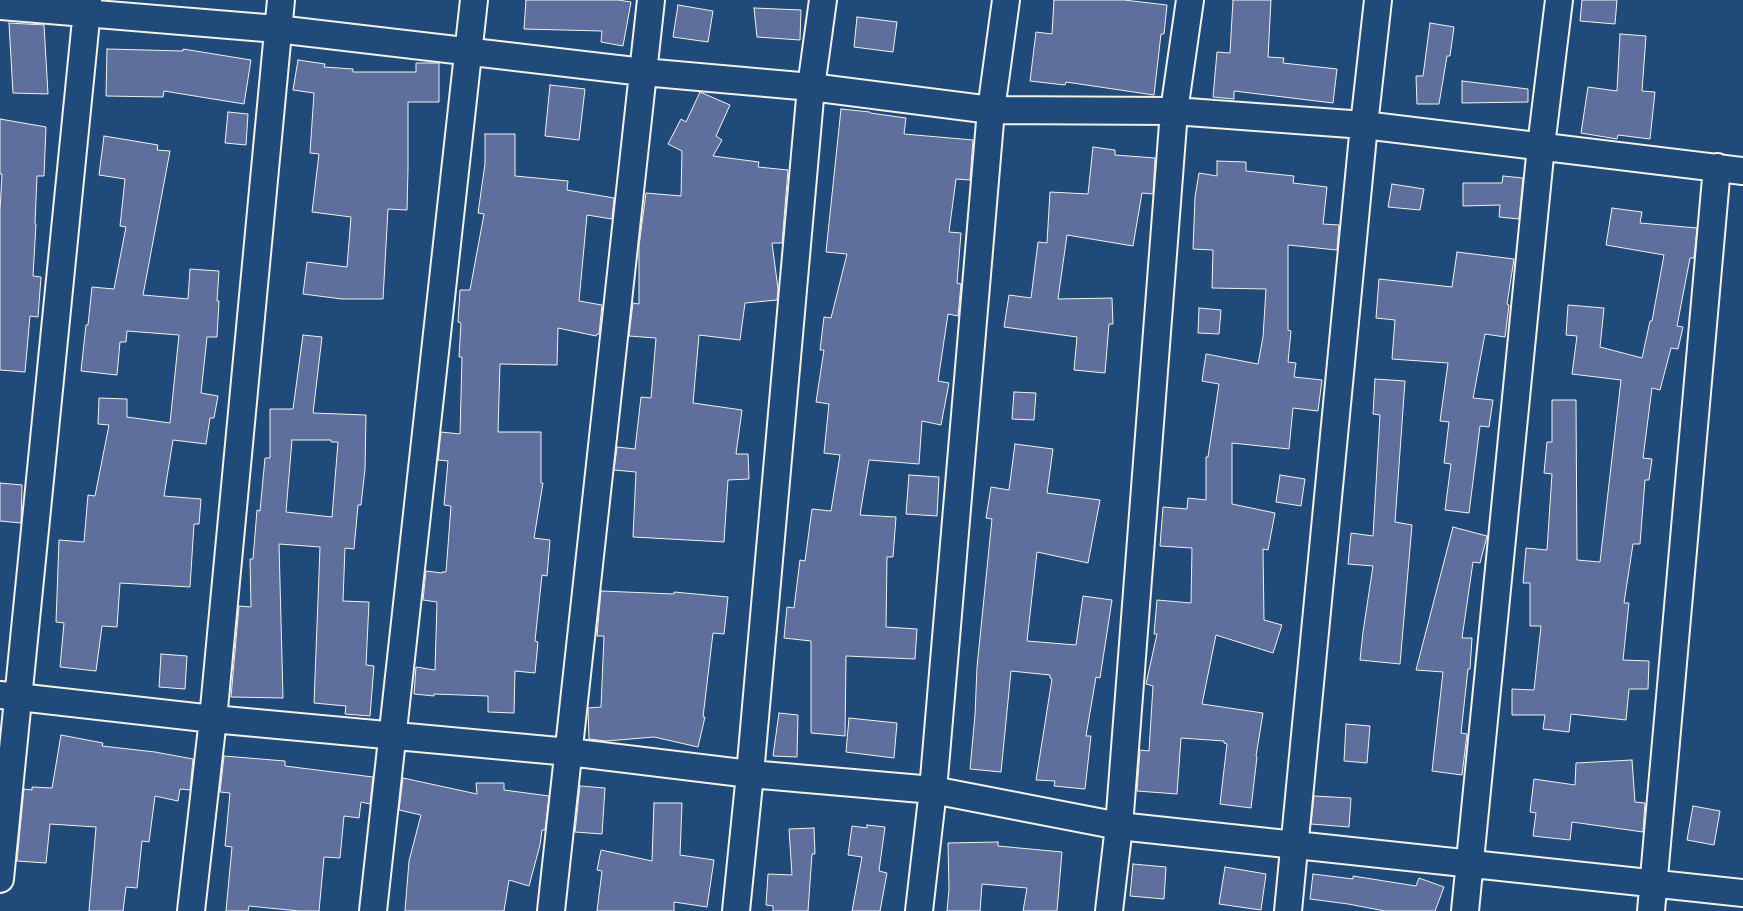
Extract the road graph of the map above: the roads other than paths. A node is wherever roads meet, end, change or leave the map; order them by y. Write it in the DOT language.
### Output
graph roads {
  1 [pos="281,0"];
  2 [pos="474,0"];
  3 [pos="651,0"];
  4 [pos="823,0"];
  5 [pos="1006,0"];
  6 [pos="1190,0"];
  7 [pos="1378,0"];
  8 [pos="1559,0"];
  9 [pos="0,6"];
  10 [pos="88,7"];
  11 [pos="278,29"];
  12 [pos="469,52"];
  13 [pos="643,72"];
  14 [pos="811,87"];
  15 [pos="991,110"];
  16 [pos="1174,110"];
  17 [pos="1364,125"];
  18 [pos="1541,146"];
  19 [pos="1717,167"];
  20 [pos="1743,171"];
  21 [pos="9,696"];
  22 [pos="213,719"];
  23 [pos="393,736"];
  24 [pos="569,752"];
  25 [pos="750,774"];
  26 [pos="933,790"];
  27 [pos="1119,826"];
  28 [pos="1294,845"];
  29 [pos="1470,864"];
  30 [pos="0,879"];
  31 [pos="1654,883"];
  32 [pos="1743,893"];
  33 [pos="191,911"];
  34 [pos="373,911"];
  35 [pos="551,911"];
  36 [pos="736,911"];
  37 [pos="919,911"];
  38 [pos="1110,911"];
  39 [pos="1288,911"];
  40 [pos="1465,911"];
  41 [pos="1651,911"];
  1 -- 11 [label="street"];
  2 -- 12 [label="street"];
  3 -- 13 [label="street"];
  4 -- 14 [label="street"];
  5 -- 15 [label="street"];
  6 -- 16 [label="street"];
  7 -- 17 [label="street"];
  8 -- 18 [label="street"];
  9 -- 10 [label="street"];
  10 -- 11 [label="street"];
  10 -- 21 [label="street"];
  11 -- 12 [label="street"];
  11 -- 22 [label="street"];
  12 -- 13 [label="street"];
  12 -- 23 [label="street"];
  13 -- 14 [label="street"];
  13 -- 24 [label="street"];
  14 -- 15 [label="street"];
  14 -- 25 [label="street"];
  15 -- 16 [label="street"];
  15 -- 26 [label="street"];
  16 -- 17 [label="street"];
  16 -- 27 [label="street"];
  17 -- 18 [label="street"];
  17 -- 28 [label="street"];
  18 -- 19 [label="street"];
  18 -- 29 [label="street"];
  19 -- 20 [label="street"];
  19 -- 31 [label="street"];
  21 -- 22 [label="street"];
  21 -- 30 [label="street"];
  22 -- 23 [label="street"];
  22 -- 33 [label="street"];
  23 -- 24 [label="street"];
  23 -- 34 [label="street"];
  24 -- 25 [label="street"];
  24 -- 35 [label="street"];
  25 -- 26 [label="street"];
  25 -- 36 [label="street"];
  26 -- 27 [label="street"];
  26 -- 37 [label="street"];
  27 -- 28 [label="street"];
  27 -- 38 [label="street"];
  28 -- 29 [label="street"];
  28 -- 39 [label="street"];
  29 -- 31 [label="street"];
  29 -- 40 [label="street"];
  31 -- 32 [label="street"];
  31 -- 41 [label="street"];
}
